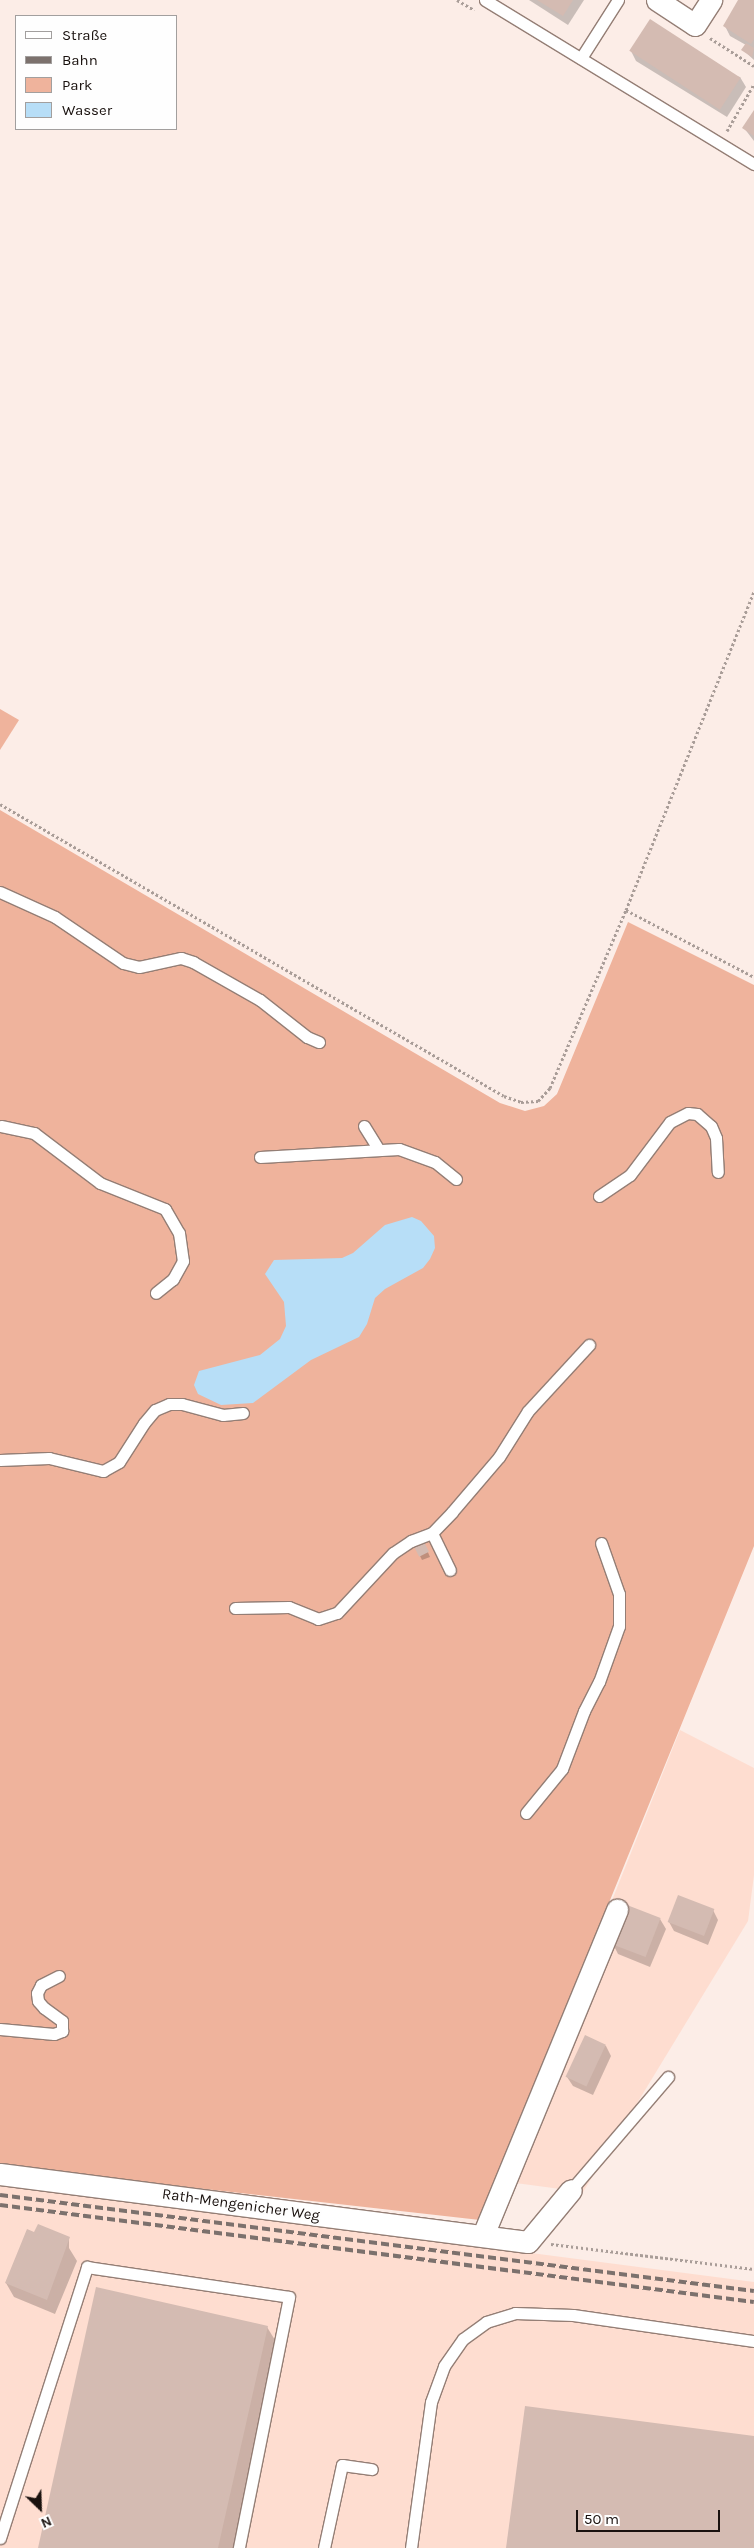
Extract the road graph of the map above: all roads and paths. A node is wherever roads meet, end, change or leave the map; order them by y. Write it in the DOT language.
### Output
graph roads {
  1 [pos="485,0"];
  2 [pos="618,0"];
  3 [pos="657,0"];
  4 [pos="711,0"];
  5 [pos="695,25"];
  6 [pos="581,58"];
  7 [pos="754,66"];
  8 [pos="754,84"];
  9 [pos="720,143"];
  10 [pos="754,164"];
  11 [pos="754,592"];
  12 [pos="0,804"];
  13 [pos="0,892"];
  14 [pos="626,910"];
  15 [pos="754,977"];
  16 [pos="319,1042"];
  17 [pos="1,1126"];
  18 [pos="364,1126"];
  19 [pos="378,1148"];
  20 [pos="260,1157"];
  21 [pos="718,1172"];
  22 [pos="456,1179"];
  23 [pos="599,1196"];
  24 [pos="156,1293"];
  25 [pos="589,1344"];
  26 [pos="243,1413"];
  27 [pos="0,1460"];
  28 [pos="432,1533"];
  29 [pos="601,1543"];
  30 [pos="450,1570"];
  31 [pos="235,1608"];
  32 [pos="526,1813"];
  33 [pos="617,1910"];
  34 [pos="59,1976"];
  35 [pos="0,2029"];
  36 [pos="668,2077"];
  37 [pos="0,2174"];
  38 [pos="571,2190"];
  39 [pos="483,2235"];
  40 [pos="528,2242"];
  41 [pos="754,2270"];
  42 [pos="754,2341"];
  43 [pos="372,2469"];
  44 [pos="0,2538"];
  45 [pos="239,2548"];
  46 [pos="324,2548"];
  47 [pos="410,2548"];
  1 -- 6 [label="lane"];
  2 -- 6 [label="lane"];
  3 -- 5 [label="street"];
  4 -- 5 [label="street"];
  5 -- 7 [label="path"];
  6 -- 9 [label="lane"];
  8 -- 9 [label="path"];
  9 -- 10 [label="lane"];
  11 -- 14 [label="path"];
  12 -- 14 [label="path"];
  13 -- 16 [label="lane"];
  14 -- 15 [label="path"];
  17 -- 24 [label="lane"];
  18 -- 19 [label="lane"];
  19 -- 20 [label="lane"];
  19 -- 22 [label="lane"];
  21 -- 23 [label="lane"];
  25 -- 28 [label="lane"];
  26 -- 27 [label="lane"];
  28 -- 30 [label="lane"];
  28 -- 31 [label="lane"];
  29 -- 32 [label="lane"];
  33 -- 39 [label="street"];
  34 -- 35 [label="lane"];
  36 -- 38 [label="lane"];
  37 -- 39 [label="street, Rath-Mengenicher Weg"];
  38 -- 40 [label="street"];
  39 -- 40 [label="street, Rath-Mengenicher Weg"];
  40 -- 41 [label="path"];
  42 -- 47 [label="lane"];
  43 -- 46 [label="lane"];
  44 -- 45 [label="lane"];
}
